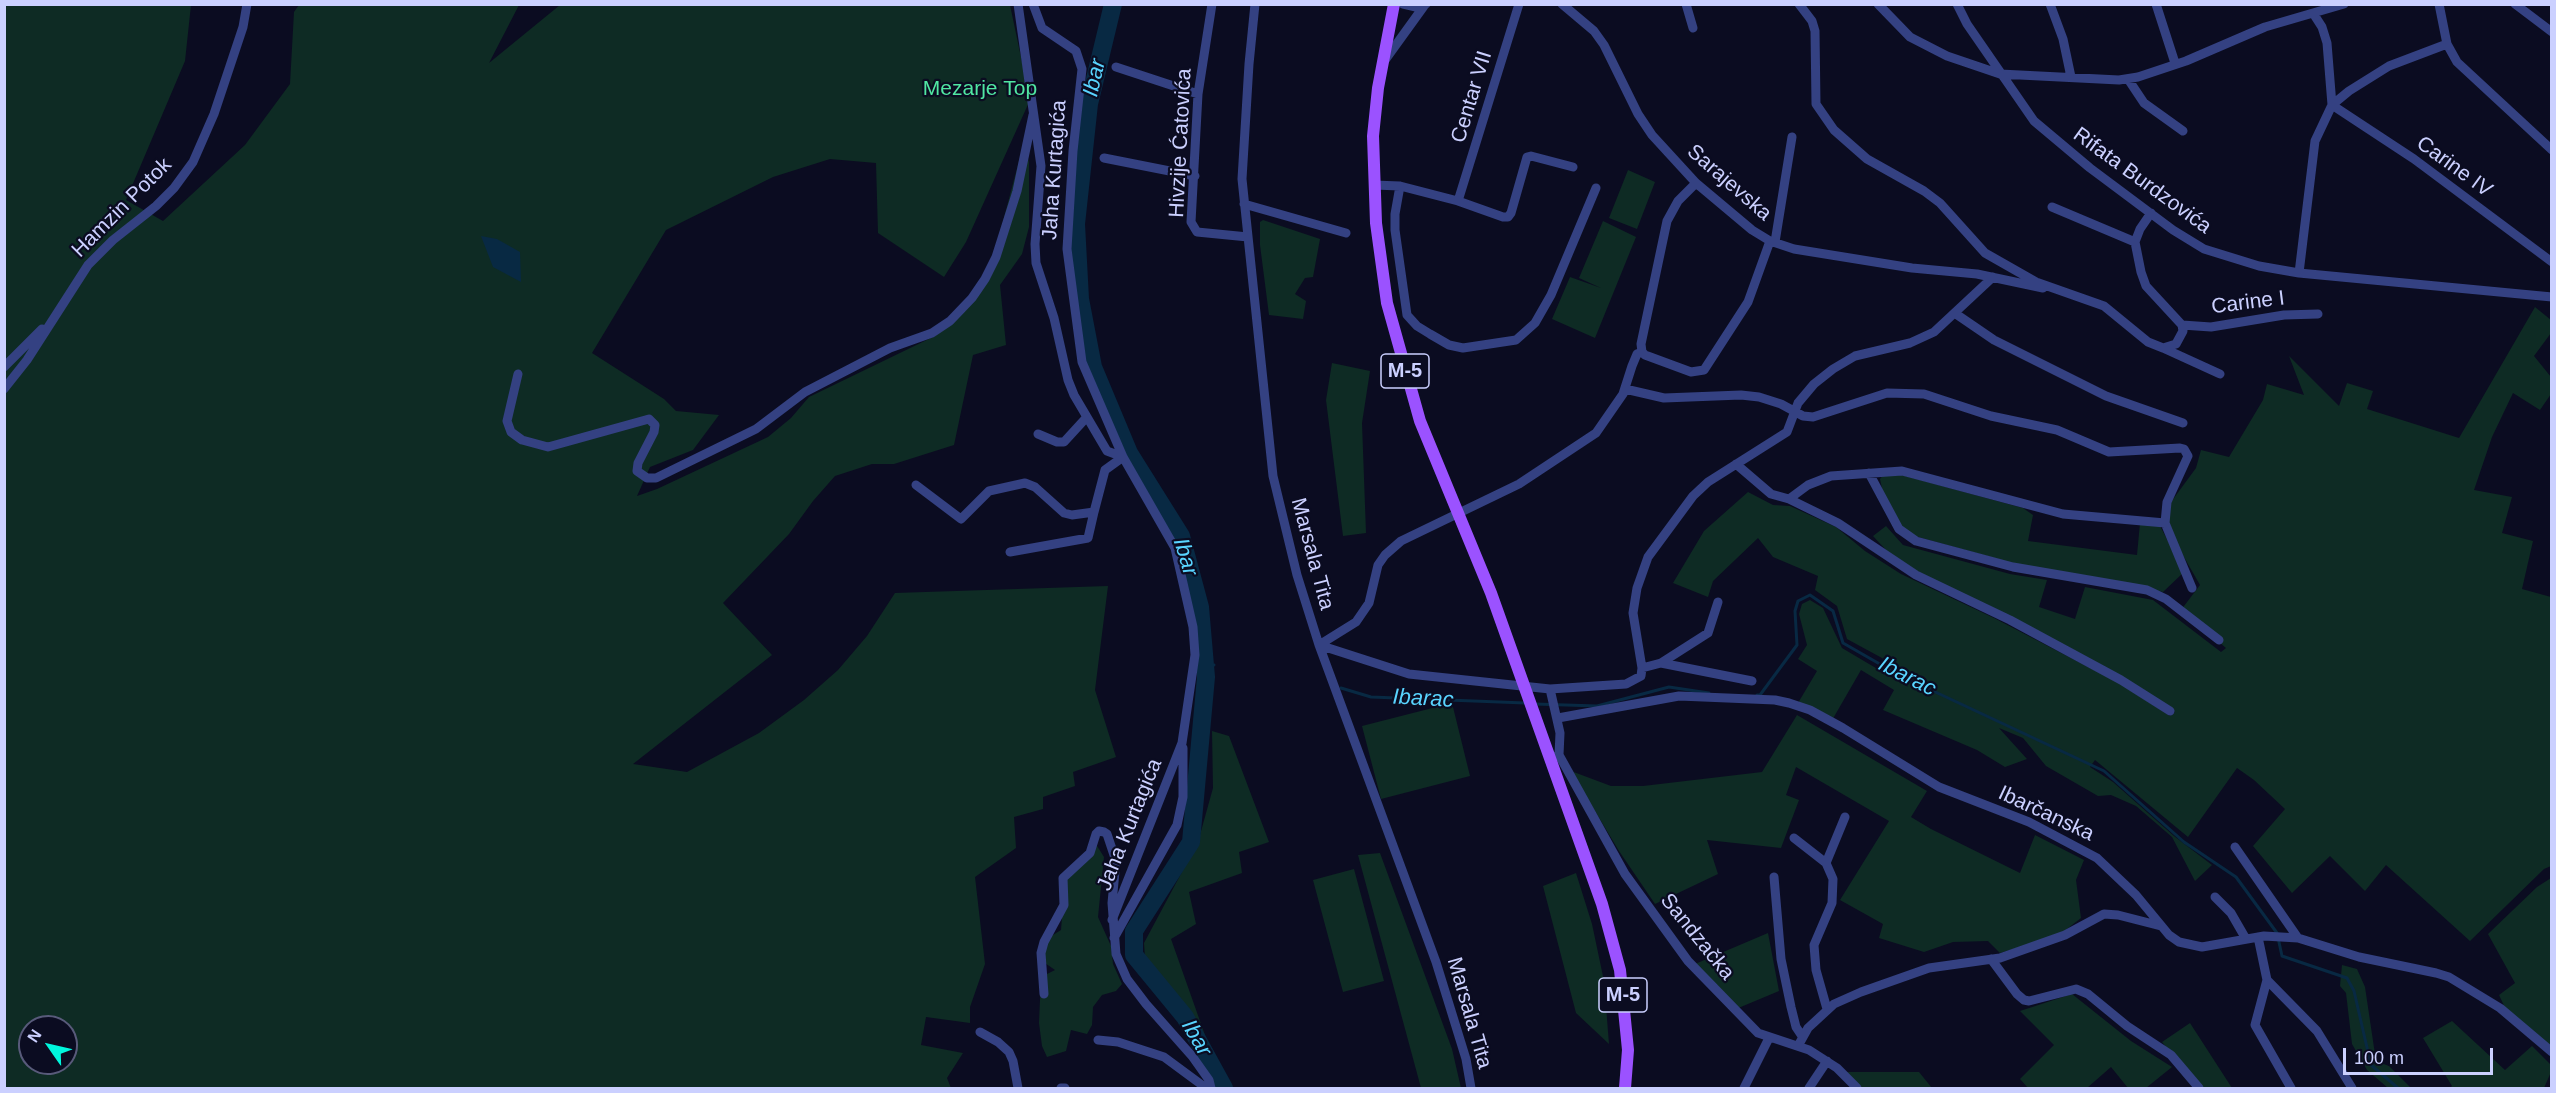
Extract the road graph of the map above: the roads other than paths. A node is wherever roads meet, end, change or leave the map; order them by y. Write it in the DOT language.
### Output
graph roads {
  1 [pos="247,4"];
  2 [pos="1018,4"];
  3 [pos="1032,4"];
  4 [pos="1212,4"];
  5 [pos="1255,4"];
  6 [pos="1394,4"];
  7 [pos="1403,4"];
  8 [pos="1520,4"];
  9 [pos="1562,4"];
  10 [pos="1686,4"];
  11 [pos="1799,4"];
  12 [pos="1878,4"];
  13 [pos="1957,4"];
  14 [pos="2050,4"];
  15 [pos="2156,4"];
  16 [pos="2344,4"];
  17 [pos="2439,4"];
  18 [pos="2515,4"];
  19 [pos="1425,5"];
  20 [pos="2313,13"];
  21 [pos="1693,28"];
  22 [pos="2552,32"];
  23 [pos="2447,44"];
  24 [pos="2175,63"];
  25 [pos="1382,65"];
  26 [pos="1116,67"];
  27 [pos="2000,74"];
  28 [pos="2071,76"];
  29 [pos="2128,80"];
  30 [pos="1198,94"];
  31 [pos="2332,105"];
  32 [pos="1034,115"];
  33 [pos="2183,131"];
  34 [pos="1792,137"];
  35 [pos="2550,144"];
  36 [pos="1104,158"];
  37 [pos="1573,166"];
  38 [pos="1195,176"];
  39 [pos="1695,183"];
  40 [pos="1374,185"];
  41 [pos="1400,186"];
  42 [pos="1596,188"];
  43 [pos="1458,201"];
  44 [pos="1244,204"];
  45 [pos="2052,207"];
  46 [pos="2151,213"];
  47 [pos="1346,233"];
  48 [pos="1248,237"];
  49 [pos="1773,242"];
  50 [pos="2135,242"];
  51 [pos="2552,262"];
  52 [pos="2299,273"];
  53 [pos="1993,277"];
  54 [pos="2055,290"];
  55 [pos="2548,296"];
  56 [pos="2552,303"];
  57 [pos="59,312"];
  58 [pos="1956,314"];
  59 [pos="2318,314"];
  60 [pos="2182,325"];
  61 [pos="2163,348"];
  62 [pos="1642,352"];
  63 [pos="4,367"];
  64 [pos="518,374"];
  65 [pos="2220,374"];
  66 [pos="4,389"];
  67 [pos="1625,389"];
  68 [pos="1793,412"];
  69 [pos="1086,418"];
  70 [pos="2183,423"];
  71 [pos="1038,434"];
  72 [pos="1123,457"];
  73 [pos="1736,465"];
  74 [pos="1869,473"];
  75 [pos="916,485"];
  76 [pos="1789,499"];
  77 [pos="1094,512"];
  78 [pos="1458,515"];
  79 [pos="2165,524"];
  80 [pos="1010,552"];
  81 [pos="2192,588"];
  82 [pos="1718,602"];
  83 [pos="2219,640"];
  84 [pos="1318,645"];
  85 [pos="1661,663"];
  86 [pos="1642,668"];
  87 [pos="1752,681"];
  88 [pos="1551,693"];
  89 [pos="2170,711"];
  90 [pos="1556,714"];
  91 [pos="1182,743"];
  92 [pos="1555,757"];
  93 [pos="1845,817"];
  94 [pos="1794,838"];
  95 [pos="2235,847"];
  96 [pos="1826,862"];
  97 [pos="1774,877"];
  98 [pos="2215,897"];
  99 [pos="1112,920"];
  100 [pos="2161,926"];
  101 [pos="2261,937"];
  102 [pos="1114,938"];
  103 [pos="2246,939"];
  104 [pos="2298,939"];
  105 [pos="1991,959"];
  106 [pos="2267,980"];
  107 [pos="1044,993"];
  108 [pos="1827,1009"];
  109 [pos="980,1032"];
  110 [pos="1802,1036"];
  111 [pos="1769,1038"];
  112 [pos="1098,1040"];
  113 [pos="1798,1046"];
  114 [pos="2552,1052"];
  115 [pos="1827,1061"];
  116 [pos="1018,1089"];
  117 [pos="1206,1089"];
  118 [pos="1211,1089"];
  119 [pos="1471,1089"];
  120 [pos="1625,1089"];
  121 [pos="1744,1089"];
  122 [pos="1809,1089"];
  123 [pos="1857,1089"];
  124 [pos="2199,1089"];
  125 [pos="2291,1089"];
  126 [pos="2352,1089"];
  1 -- 57 [label="street, Hamzin Potok"];
  2 -- 32 [label="street, Jaha Kurtagića"];
  3 -- 72 [label="street, Jaha Kurtagića"];
  4 -- 30 [label="street, Hivzije Ćatovića"];
  5 -- 44 [label="street, Marsala Tita"];
  6 -- 25 [label="main road, M-5"];
  7 -- 19 [label="street"];
  8 -- 43 [label="street, Centar VII"];
  9 -- 39 [label="street, Sarajevska"];
  10 -- 21 [label="street"];
  11 -- 54 [label="street"];
  12 -- 27 [label="street"];
  13 -- 27 [label="street, Rifata Burdzovića"];
  14 -- 28 [label="street"];
  15 -- 24 [label="street"];
  16 -- 20 [label="street"];
  17 -- 23 [label="street"];
  18 -- 22 [label="street"];
  19 -- 25 [label="street"];
  20 -- 24 [label="street"];
  20 -- 31 [label="street"];
  23 -- 31 [label="street"];
  23 -- 35 [label="street"];
  24 -- 29 [label="street"];
  25 -- 40 [label="main road, M-5"];
  26 -- 30 [label="street"];
  27 -- 28 [label="street"];
  27 -- 46 [label="street, Rifata Burdzovića"];
  28 -- 29 [label="street"];
  29 -- 33 [label="street"];
  30 -- 38 [label="street, Hivzije Ćatovića"];
  31 -- 51 [label="street, Carine IV"];
  31 -- 52 [label="street"];
  32 -- 64 [label="street"];
  32 -- 69 [label="street, Jaha Kurtagića"];
  34 -- 49 [label="street"];
  36 -- 38 [label="street"];
  37 -- 43 [label="street"];
  38 -- 48 [label="street, Hivzije Ćatovića"];
  39 -- 49 [label="street, Sarajevska"];
  39 -- 62 [label="street"];
  40 -- 41 [label="street"];
  40 -- 78 [label="main road, M-5"];
  41 -- 42 [label="street"];
  41 -- 43 [label="street"];
  44 -- 47 [label="street"];
  44 -- 48 [label="street, Marsala Tita"];
  45 -- 50 [label="street"];
  46 -- 50 [label="street"];
  46 -- 52 [label="street, Rifata Burdzovića"];
  48 -- 84 [label="street, Marsala Tita"];
  49 -- 53 [label="street, Sarajevska"];
  49 -- 62 [label="street"];
  50 -- 60 [label="street"];
  52 -- 55 [label="street, Rifata Burdzovića"];
  53 -- 54 [label="street, Sarajevska"];
  53 -- 58 [label="street"];
  54 -- 61 [label="street"];
  55 -- 56 [label="street"];
  57 -- 63 [label="street"];
  57 -- 66 [label="street, Hamzin Potok"];
  58 -- 68 [label="street"];
  58 -- 70 [label="street"];
  59 -- 60 [label="street, Carine I"];
  60 -- 61 [label="street"];
  61 -- 65 [label="street"];
  62 -- 67 [label="street"];
  67 -- 68 [label="street"];
  67 -- 78 [label="street"];
  68 -- 73 [label="street"];
  68 -- 79 [label="street"];
  69 -- 71 [label="street"];
  69 -- 72 [label="street, Jaha Kurtagića"];
  72 -- 77 [label="street"];
  72 -- 91 [label="street, Jaha Kurtagića"];
  73 -- 76 [label="street"];
  73 -- 86 [label="street"];
  74 -- 76 [label="street"];
  74 -- 79 [label="street"];
  74 -- 83 [label="street"];
  75 -- 77 [label="street"];
  76 -- 89 [label="street"];
  77 -- 80 [label="street"];
  78 -- 84 [label="street"];
  78 -- 92 [label="main road, M-5"];
  79 -- 81 [label="street"];
  82 -- 85 [label="street"];
  84 -- 88 [label="street"];
  84 -- 119 [label="street, Marsala Tita"];
  85 -- 86 [label="street"];
  85 -- 87 [label="street"];
  86 -- 88 [label="street"];
  88 -- 90 [label="street"];
  90 -- 92 [label="street"];
  90 -- 100 [label="street, Ibarčanska"];
  91 -- 99 [label="street, Jaha Kurtagića"];
  91 -- 102 [label="street, Jaha Kurtagića"];
  92 -- 111 [label="street, Sandzačka"];
  92 -- 120 [label="main road, M-5"];
  93 -- 96 [label="street"];
  94 -- 96 [label="street"];
  95 -- 104 [label="street"];
  96 -- 108 [label="street"];
  97 -- 110 [label="street"];
  98 -- 103 [label="street"];
  99 -- 102 [label="street"];
  99 -- 107 [label="street"];
  100 -- 103 [label="street, Ibarčanska"];
  100 -- 105 [label="street"];
  101 -- 103 [label="street, Ibarčanska"];
  101 -- 104 [label="street, Ibarčanska"];
  101 -- 106 [label="street"];
  102 -- 118 [label="street"];
  104 -- 114 [label="street, Ibarčanska"];
  105 -- 108 [label="street"];
  105 -- 124 [label="street"];
  106 -- 125 [label="street"];
  106 -- 126 [label="street"];
  108 -- 110 [label="street"];
  109 -- 116 [label="street"];
  110 -- 113 [label="street"];
  111 -- 113 [label="street, Sandzačka"];
  111 -- 121 [label="street"];
  112 -- 117 [label="street"];
  113 -- 115 [label="street, Sandzačka"];
  115 -- 122 [label="street"];
  115 -- 123 [label="street, Sandzačka"];
}
